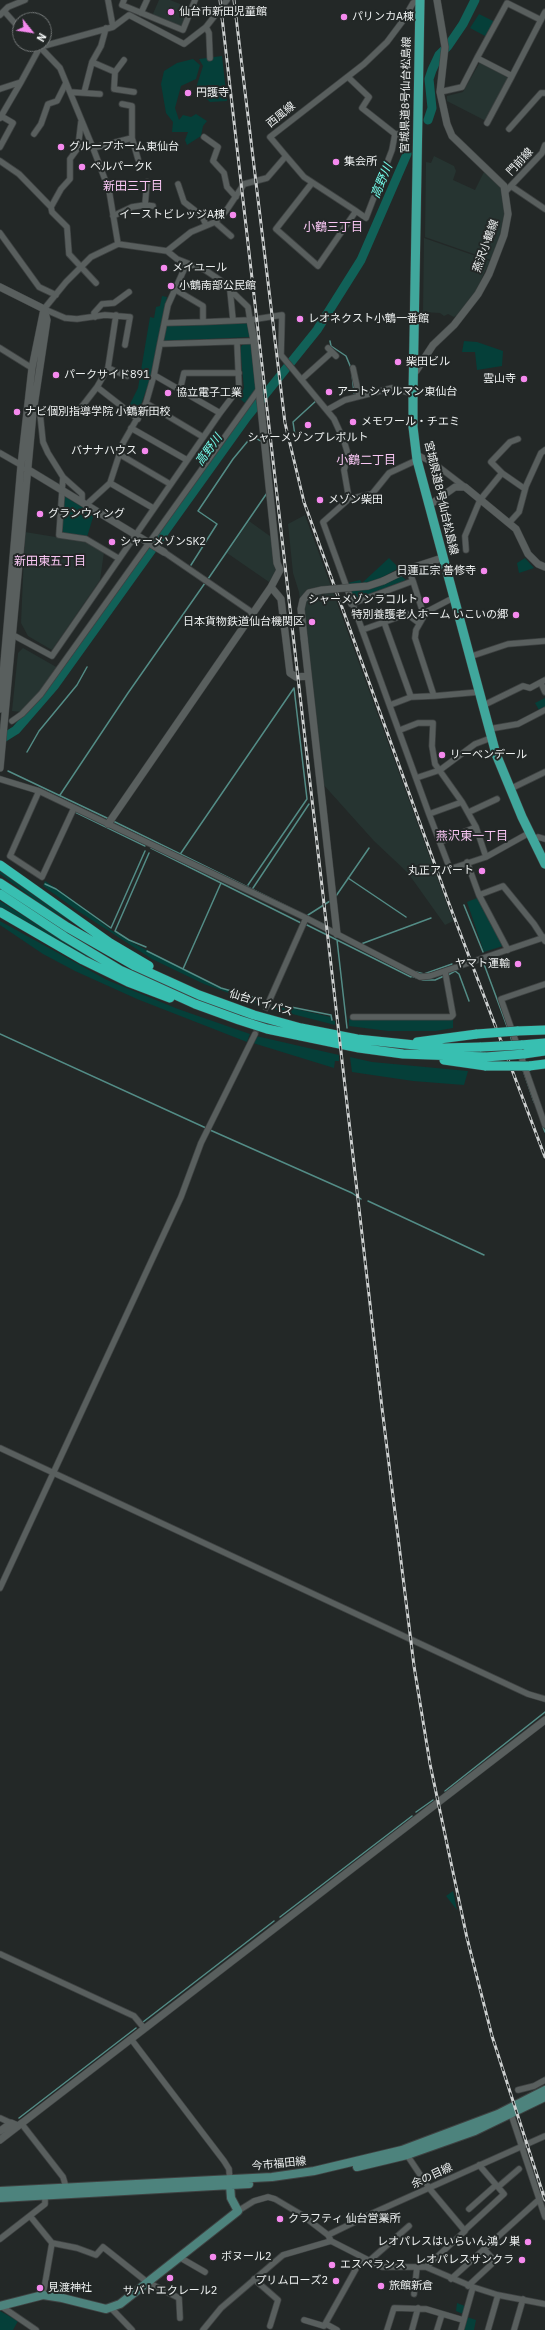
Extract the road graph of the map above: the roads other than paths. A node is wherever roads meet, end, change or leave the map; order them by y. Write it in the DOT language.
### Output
graph roads {
  1 [pos="9,0"];
  2 [pos="25,0"];
  3 [pos="108,0"];
  4 [pos="124,0"];
  5 [pos="147,0"];
  6 [pos="195,0"];
  7 [pos="228,0"];
  8 [pos="419,0"];
  9 [pos="438,0"];
  10 [pos="3,12"];
  11 [pos="545,12"];
  12 [pos="141,13"];
  13 [pos="541,20"];
  14 [pos="12,21"];
  15 [pos="206,26"];
  16 [pos="113,27"];
  17 [pos="106,28"];
  18 [pos="52,44"];
  19 [pos="37,52"];
  20 [pos="45,52"];
  21 [pos="210,58"];
  22 [pos="477,58"];
  23 [pos="124,60"];
  24 [pos="92,62"];
  25 [pos="115,72"];
  26 [pos="348,76"];
  27 [pos="512,76"];
  28 [pos="21,82"];
  29 [pos="66,83"];
  30 [pos="0,89"];
  31 [pos="70,92"];
  32 [pos="134,92"];
  33 [pos="440,92"];
  34 [pos="84,93"];
  35 [pos="545,93"];
  36 [pos="100,94"];
  37 [pos="122,104"];
  38 [pos="1,117"];
  39 [pos="81,122"];
  40 [pos="487,123"];
  41 [pos="509,129"];
  42 [pos="34,134"];
  43 [pos="204,137"];
  44 [pos="132,138"];
  45 [pos="545,145"];
  46 [pos="0,147"];
  47 [pos="93,148"];
  48 [pos="286,156"];
  49 [pos="138,159"];
  50 [pos="0,161"];
  51 [pos="147,182"];
  52 [pos="312,183"];
  53 [pos="178,184"];
  54 [pos="508,188"];
  55 [pos="236,197"];
  56 [pos="145,205"];
  57 [pos="153,206"];
  58 [pos="51,207"];
  59 [pos="545,209"];
  60 [pos="356,212"];
  61 [pos="113,216"];
  62 [pos="215,222"];
  63 [pos="206,225"];
  64 [pos="0,233"];
  65 [pos="231,236"];
  66 [pos="118,244"];
  67 [pos="167,251"];
  68 [pos="186,263"];
  69 [pos="80,268"];
  70 [pos="96,283"];
  71 [pos="0,287"];
  72 [pos="176,290"];
  73 [pos="230,290"];
  74 [pos="129,292"];
  75 [pos="56,295"];
  76 [pos="44,309"];
  77 [pos="116,315"];
  78 [pos="95,318"];
  79 [pos="233,320"];
  80 [pos="250,320"];
  81 [pos="203,322"];
  82 [pos="165,323"];
  83 [pos="254,341"];
  84 [pos="237,342"];
  85 [pos="160,344"];
  86 [pos="124,345"];
  87 [pos="0,348"];
  88 [pos="332,352"];
  89 [pos="32,368"];
  90 [pos="108,368"];
  91 [pos="353,368"];
  92 [pos="413,372"];
  93 [pos="239,373"];
  94 [pos="154,375"];
  95 [pos="127,376"];
  96 [pos="302,379"];
  97 [pos="97,387"];
  98 [pos="180,390"];
  99 [pos="259,391"];
  100 [pos="413,394"];
  101 [pos="359,396"];
  102 [pos="146,403"];
  103 [pos="327,410"];
  104 [pos="36,413"];
  105 [pos="220,413"];
  106 [pos="138,419"];
  107 [pos="131,428"];
  108 [pos="203,437"];
  109 [pos="518,439"];
  110 [pos="545,450"];
  111 [pos="0,453"];
  112 [pos="119,454"];
  113 [pos="417,458"];
  114 [pos="187,460"];
  115 [pos="24,467"];
  116 [pos="502,473"];
  117 [pos="63,477"];
  118 [pos="110,483"];
  119 [pos="170,484"];
  120 [pos="465,487"];
  121 [pos="525,489"];
  122 [pos="62,490"];
  123 [pos="349,499"];
  124 [pos="480,500"];
  125 [pos="84,503"];
  126 [pos="428,504"];
  127 [pos="153,508"];
  128 [pos="509,523"];
  129 [pos="135,533"];
  130 [pos="151,543"];
  131 [pos="466,550"];
  132 [pos="163,551"];
  133 [pos="118,558"];
  134 [pos="442,558"];
  135 [pos="545,566"];
  136 [pos="408,569"];
  137 [pos="413,581"];
  138 [pos="271,587"];
  139 [pos="453,598"];
  140 [pos="351,604"];
  141 [pos="253,613"];
  142 [pos="424,616"];
  143 [pos="384,622"];
  144 [pos="419,623"];
  145 [pos="0,624"];
  146 [pos="362,630"];
  147 [pos="7,631"];
  148 [pos="545,641"];
  149 [pos="469,657"];
  150 [pos="308,676"];
  151 [pos="543,681"];
  152 [pos="479,692"];
  153 [pos="545,692"];
  154 [pos="434,696"];
  155 [pos="411,697"];
  156 [pos="390,705"];
  157 [pos="482,706"];
  158 [pos="0,709"];
  159 [pos="545,710"];
  160 [pos="12,721"];
  161 [pos="400,730"];
  162 [pos="490,734"];
  163 [pos="0,768"];
  164 [pos="440,770"];
  165 [pos="544,775"];
  166 [pos="416,778"];
  167 [pos="0,779"];
  168 [pos="510,789"];
  169 [pos="39,791"];
  170 [pos="496,799"];
  171 [pos="462,802"];
  172 [pos="74,808"];
  173 [pos="469,812"];
  174 [pos="429,814"];
  175 [pos="110,822"];
  176 [pos="476,827"];
  177 [pos="531,836"];
  178 [pos="545,840"];
  179 [pos="440,842"];
  180 [pos="486,857"];
  181 [pos="0,862"];
  182 [pos="467,862"];
  183 [pos="545,864"];
  184 [pos="0,865"];
  185 [pos="13,874"];
  186 [pos="0,883"];
  187 [pos="0,894"];
  188 [pos="479,895"];
  189 [pos="0,912"];
  190 [pos="306,918"];
  191 [pos="337,933"];
  192 [pos="544,939"];
  193 [pos="508,950"];
  194 [pos="446,974"];
  195 [pos="545,984"];
  196 [pos="198,995"];
  197 [pos="195,1004"];
  198 [pos="267,1006"];
  199 [pos="353,1017"];
  200 [pos="545,1030"];
  201 [pos="255,1034"];
  202 [pos="545,1043"];
  203 [pos="404,1044"];
  204 [pos="522,1049"];
  205 [pos="545,1051"];
  206 [pos="486,1061"];
  207 [pos="545,1064"];
  208 [pos="545,1125"];
  209 [pos="0,1448"];
  210 [pos="54,1472"];
  211 [pos="0,1588"];
  212 [pos="545,1699"];
  213 [pos="545,1720"];
  214 [pos="0,1954"];
  215 [pos="144,2028"];
  216 [pos="131,2039"];
  217 [pos="545,2080"];
  218 [pos="518,2090"];
  219 [pos="545,2090"];
  220 [pos="545,2097"];
  221 [pos="511,2114"];
  222 [pos="0,2118"];
  223 [pos="17,2124"];
  224 [pos="0,2131"];
  225 [pos="545,2136"];
  226 [pos="0,2140"];
  227 [pos="521,2146"];
  228 [pos="407,2155"];
  229 [pos="479,2165"];
  230 [pos="519,2168"];
  231 [pos="230,2182"];
  232 [pos="497,2186"];
  233 [pos="66,2187"];
  234 [pos="429,2188"];
  235 [pos="0,2191"];
  236 [pos="545,2194"];
  237 [pos="45,2195"];
  238 [pos="0,2198"];
  239 [pos="539,2200"];
  240 [pos="469,2209"];
  241 [pos="238,2211"];
  242 [pos="30,2216"];
  243 [pos="545,2217"];
  244 [pos="409,2226"];
  245 [pos="465,2230"];
  246 [pos="330,2238"];
  247 [pos="0,2239"];
  248 [pos="52,2243"];
  249 [pos="484,2249"];
  250 [pos="179,2257"];
  251 [pos="362,2258"];
  252 [pos="369,2261"];
  253 [pos="417,2267"];
  254 [pos="426,2267"];
  255 [pos="205,2272"];
  256 [pos="254,2279"];
  257 [pos="451,2279"];
  258 [pos="147,2282"];
  259 [pos="470,2286"];
  260 [pos="414,2294"];
  261 [pos="43,2295"];
  262 [pos="498,2295"];
  263 [pos="523,2299"];
  264 [pos="545,2304"];
  265 [pos="1,2306"];
  266 [pos="111,2308"];
  267 [pos="418,2308"];
  268 [pos="442,2314"];
  269 [pos="180,2318"];
  270 [pos="304,2320"];
  271 [pos="464,2320"];
  272 [pos="326,2324"];
  273 [pos="270,2326"];
  274 [pos="36,2330"];
  275 [pos="132,2330"];
  276 [pos="203,2330"];
  277 [pos="337,2330"];
  278 [pos="387,2330"];
  279 [pos="412,2330"];
  280 [pos="437,2330"];
  281 [pos="461,2330"];
  282 [pos="488,2330"];
  283 [pos="514,2330"];
  1 -- 10 [label="street"];
  2 -- 10 [label="street"];
  3 -- 16 [label="street"];
  4 -- 12 [label="street"];
  5 -- 12 [label="street"];
  6 -- 12 [label="street"];
  7 -- 15 [label="street"];
  8 -- 26 [label="street, 西風線"];
  8 -- 92 [label="main road, 宮城県道8号仙台松島線"];
  9 -- 33 [label="street"];
  10 -- 14 [label="street"];
  11 -- 13 [label="street"];
  13 -- 22 [label="street"];
  13 -- 27 [label="street"];
  15 -- 16 [label="street"];
  15 -- 21 [label="street"];
  16 -- 17 [label="street"];
  17 -- 18 [label="street"];
  17 -- 24 [label="street"];
  19 -- 28 [label="street"];
  20 -- 29 [label="street"];
  22 -- 27 [label="street"];
  22 -- 33 [label="street"];
  23 -- 25 [label="street"];
  24 -- 25 [label="street"];
  24 -- 34 [label="street"];
  25 -- 32 [label="street"];
  26 -- 48 [label="street, 西風線"];
  26 -- 60 [label="street"];
  27 -- 40 [label="street"];
  28 -- 30 [label="street"];
  28 -- 38 [label="street"];
  29 -- 31 [label="street"];
  29 -- 42 [label="street"];
  31 -- 34 [label="street"];
  31 -- 39 [label="street"];
  33 -- 54 [label="street"];
  34 -- 36 [label="street"];
  35 -- 41 [label="street"];
  37 -- 44 [label="street"];
  38 -- 46 [label="street"];
  39 -- 47 [label="street"];
  39 -- 58 [label="street"];
  43 -- 55 [label="street"];
  44 -- 47 [label="street"];
  44 -- 49 [label="street"];
  45 -- 54 [label="street, 門前線"];
  47 -- 61 [label="street"];
  48 -- 52 [label="street"];
  48 -- 55 [label="street"];
  50 -- 58 [label="street"];
  51 -- 56 [label="street"];
  52 -- 60 [label="street"];
  52 -- 60 [label="street"];
  53 -- 63 [label="street"];
  54 -- 59 [label="street"];
  54 -- 92 [label="street, 燕沢小鶴線"];
  55 -- 62 [label="street"];
  56 -- 57 [label="street"];
  56 -- 61 [label="street"];
  58 -- 69 [label="street"];
  61 -- 66 [label="street"];
  62 -- 63 [label="street"];
  62 -- 65 [label="street"];
  63 -- 67 [label="street"];
  64 -- 75 [label="street"];
  66 -- 67 [label="street"];
  66 -- 69 [label="street"];
  67 -- 68 [label="street"];
  68 -- 72 [label="street"];
  68 -- 73 [label="street"];
  69 -- 70 [label="street"];
  69 -- 75 [label="street"];
  71 -- 76 [label="street"];
  72 -- 81 [label="street"];
  72 -- 82 [label="street"];
  73 -- 79 [label="street"];
  73 -- 80 [label="street"];
  74 -- 78 [label="street"];
  75 -- 76 [label="street"];
  76 -- 78 [label="street"];
  76 -- 89 [label="street"];
  76 -- 104 [label="street"];
  77 -- 78 [label="street"];
  77 -- 86 [label="street"];
  77 -- 90 [label="street"];
  79 -- 80 [label="street"];
  79 -- 81 [label="street"];
  80 -- 83 [label="street"];
  80 -- 96 [label="street"];
  81 -- 82 [label="street"];
  82 -- 85 [label="street"];
  83 -- 84 [label="street"];
  83 -- 99 [label="street"];
  84 -- 85 [label="street"];
  84 -- 93 [label="street"];
  85 -- 94 [label="street"];
  87 -- 89 [label="street"];
  88 -- 96 [label="street"];
  89 -- 115 [label="street"];
  90 -- 95 [label="street"];
  90 -- 97 [label="street"];
  91 -- 101 [label="street"];
  92 -- 100 [label="main road, 宮城県道8号仙台松島線"];
  93 -- 98 [label="street"];
  93 -- 105 [label="street"];
  94 -- 98 [label="street"];
  94 -- 102 [label="street"];
  96 -- 103 [label="street"];
  97 -- 104 [label="street"];
  97 -- 106 [label="street"];
  98 -- 105 [label="street"];
  99 -- 130 [label="street"];
  99 -- 138 [label="street"];
  100 -- 101 [label="street"];
  100 -- 113 [label="main road, 宮城県道8号仙台松島線"];
  101 -- 103 [label="street"];
  102 -- 106 [label="street"];
  102 -- 108 [label="street"];
  103 -- 123 [label="street"];
  104 -- 115 [label="street"];
  104 -- 117 [label="street"];
  105 -- 108 [label="street"];
  106 -- 107 [label="street"];
  107 -- 112 [label="street"];
  107 -- 114 [label="street"];
  108 -- 114 [label="street"];
  109 -- 116 [label="street"];
  110 -- 121 [label="street"];
  111 -- 115 [label="street"];
  112 -- 118 [label="street"];
  112 -- 119 [label="street"];
  113 -- 120 [label="street"];
  113 -- 123 [label="street"];
  113 -- 126 [label="main road, 宮城県道8号仙台松島線"];
  114 -- 119 [label="street"];
  115 -- 122 [label="street"];
  115 -- 147 [label="street"];
  116 -- 121 [label="street"];
  116 -- 124 [label="street"];
  117 -- 122 [label="street"];
  117 -- 125 [label="street"];
  118 -- 125 [label="street"];
  118 -- 127 [label="street"];
  119 -- 127 [label="street"];
  120 -- 124 [label="street"];
  120 -- 126 [label="street"];
  121 -- 128 [label="street"];
  122 -- 125 [label="street"];
  122 -- 133 [label="street"];
  123 -- 140 [label="street"];
  124 -- 128 [label="street"];
  124 -- 131 [label="street"];
  125 -- 129 [label="street"];
  126 -- 134 [label="main road, 宮城県道8号仙台松島線"];
  127 -- 129 [label="street"];
  128 -- 135 [label="street"];
  129 -- 130 [label="street"];
  129 -- 133 [label="street"];
  130 -- 132 [label="street"];
  130 -- 160 [label="street"];
  132 -- 141 [label="street"];
  133 -- 147 [label="street"];
  134 -- 136 [label="street"];
  134 -- 139 [label="main road, 宮城県道8号仙台松島線"];
  136 -- 137 [label="street"];
  136 -- 150 [label="street, bridge"];
  137 -- 140 [label="street"];
  137 -- 142 [label="street"];
  138 -- 141 [label="street"];
  138 -- 150 [label="street"];
  139 -- 142 [label="street"];
  139 -- 149 [label="main road, 宮城県道8号仙台松島線"];
  140 -- 146 [label="street"];
  141 -- 175 [label="street"];
  142 -- 144 [label="street"];
  143 -- 144 [label="street"];
  143 -- 146 [label="street"];
  143 -- 155 [label="street"];
  144 -- 154 [label="street"];
  145 -- 147 [label="street"];
  146 -- 156 [label="street"];
  147 -- 158 [label="street"];
  147 -- 163 [label="street"];
  148 -- 149 [label="street"];
  149 -- 152 [label="main road, 宮城県道8号仙台松島線"];
  150 -- 191 [label="street"];
  151 -- 153 [label="street"];
  151 -- 157 [label="street"];
  152 -- 154 [label="street"];
  152 -- 157 [label="main road, 宮城県道8号仙台松島線"];
  154 -- 155 [label="street"];
  155 -- 156 [label="street"];
  156 -- 161 [label="street"];
  157 -- 162 [label="main road, 宮城県道8号仙台松島線"];
  159 -- 162 [label="street"];
  161 -- 164 [label="street"];
  161 -- 166 [label="street"];
  162 -- 164 [label="street"];
  162 -- 168 [label="main road, 宮城県道8号仙台松島線"];
  164 -- 166 [label="street"];
  164 -- 171 [label="street"];
  165 -- 168 [label="street"];
  166 -- 174 [label="street"];
  167 -- 169 [label="street"];
  168 -- 177 [label="main road, 宮城県道8号仙台松島線"];
  169 -- 172 [label="street"];
  169 -- 172 [label="street"];
  170 -- 173 [label="street"];
  171 -- 173 [label="street"];
  171 -- 174 [label="street"];
  172 -- 175 [label="street"];
  173 -- 176 [label="street"];
  174 -- 179 [label="street"];
  175 -- 190 [label="street"];
  176 -- 179 [label="street"];
  176 -- 180 [label="street"];
  177 -- 178 [label="street"];
  177 -- 180 [label="street"];
  177 -- 183 [label="main road, 宮城県道8号仙台松島線"];
  179 -- 182 [label="street"];
  180 -- 182 [label="street"];
  181 -- 185 [label="highway"];
  182 -- 188 [label="street"];
  184 -- 185 [label="highway"];
  185 -- 196 [label="highway"];
  186 -- 196 [label="highway, 仙台バイパス"];
  187 -- 197 [label="highway, 仙台バイパス"];
  188 -- 192 [label="street"];
  188 -- 193 [label="street"];
  189 -- 197 [label="highway"];
  190 -- 191 [label="street"];
  190 -- 198 [label="street"];
  191 -- 194 [label="street"];
  192 -- 193 [label="street"];
  193 -- 194 [label="street"];
  194 -- 199 [label="street"];
  195 -- 208 [label="street"];
  196 -- 203 [label="highway, 仙台バイパス"];
  197 -- 206 [label="highway, 仙台バイパス"];
  200 -- 203 [label="highway, bridge"];
  201 -- 210 [label="street"];
  202 -- 204 [label="highway, 仙台バイパス"];
  203 -- 204 [label="highway, 仙台バイパス, bridge"];
  204 -- 205 [label="highway, 仙台バイパス"];
  204 -- 206 [label="highway, 仙台バイパス, bridge"];
  206 -- 207 [label="highway, bridge"];
  209 -- 210 [label="street"];
  210 -- 211 [label="street"];
  210 -- 212 [label="street"];
  213 -- 215 [label="street"];
  214 -- 215 [label="street"];
  215 -- 216 [label="street"];
  216 -- 223 [label="street"];
  216 -- 231 [label="street"];
  217 -- 218 [label="street"];
  219 -- 231 [label="main road, 今市福田線"];
  220 -- 221 [label="main road, 今市福田線"];
  221 -- 227 [label="street"];
  221 -- 228 [label="main road, 今市福田線"];
  222 -- 223 [label="street"];
  223 -- 224 [label="street"];
  223 -- 226 [label="street"];
  223 -- 233 [label="street"];
  225 -- 227 [label="street, 余の目線"];
  227 -- 229 [label="street, 余の目線"];
  227 -- 239 [label="street"];
  228 -- 231 [label="main road, 今市福田線"];
  228 -- 234 [label="street"];
  229 -- 232 [label="street"];
  229 -- 234 [label="street, 余の目線"];
  230 -- 232 [label="street"];
  231 -- 233 [label="main road, 今市福田線"];
  231 -- 237 [label="main road, 今市福田線"];
  231 -- 241 [label="main road"];
  232 -- 240 [label="street"];
  232 -- 245 [label="street"];
  233 -- 235 [label="main road, 今市福田線"];
  234 -- 245 [label="street"];
  234 -- 246 [label="street, 余の目線"];
  236 -- 239 [label="street"];
  237 -- 238 [label="main road, 今市福田線"];
  237 -- 242 [label="street"];
  239 -- 243 [label="street"];
  239 -- 249 [label="street"];
  241 -- 246 [label="street"];
  241 -- 250 [label="main road"];
  242 -- 247 [label="street"];
  242 -- 248 [label="street"];
  244 -- 252 [label="street"];
  245 -- 254 [label="street"];
  246 -- 251 [label="street"];
  246 -- 256 [label="street, 余の目線"];
  248 -- 258 [label="street"];
  248 -- 261 [label="street"];
  249 -- 257 [label="street"];
  249 -- 259 [label="street"];
  250 -- 255 [label="street"];
  250 -- 258 [label="main road"];
  251 -- 252 [label="street"];
  251 -- 272 [label="street"];
  252 -- 253 [label="street"];
  253 -- 254 [label="street"];
  253 -- 260 [label="street"];
  254 -- 257 [label="street"];
  256 -- 273 [label="street"];
  256 -- 276 [label="street, 余の目線"];
  257 -- 259 [label="street"];
  258 -- 266 [label="main road"];
  258 -- 269 [label="street"];
  259 -- 262 [label="street"];
  259 -- 271 [label="street"];
  261 -- 265 [label="main road"];
  261 -- 266 [label="main road"];
  262 -- 263 [label="street"];
  262 -- 282 [label="street"];
  263 -- 264 [label="street"];
  263 -- 283 [label="street"];
  265 -- 274 [label="street"];
  266 -- 275 [label="street"];
  267 -- 268 [label="street"];
  267 -- 278 [label="street"];
  267 -- 279 [label="street"];
  268 -- 271 [label="street"];
  268 -- 280 [label="street"];
  270 -- 272 [label="street"];
  271 -- 281 [label="street"];
  272 -- 277 [label="street"];
}
